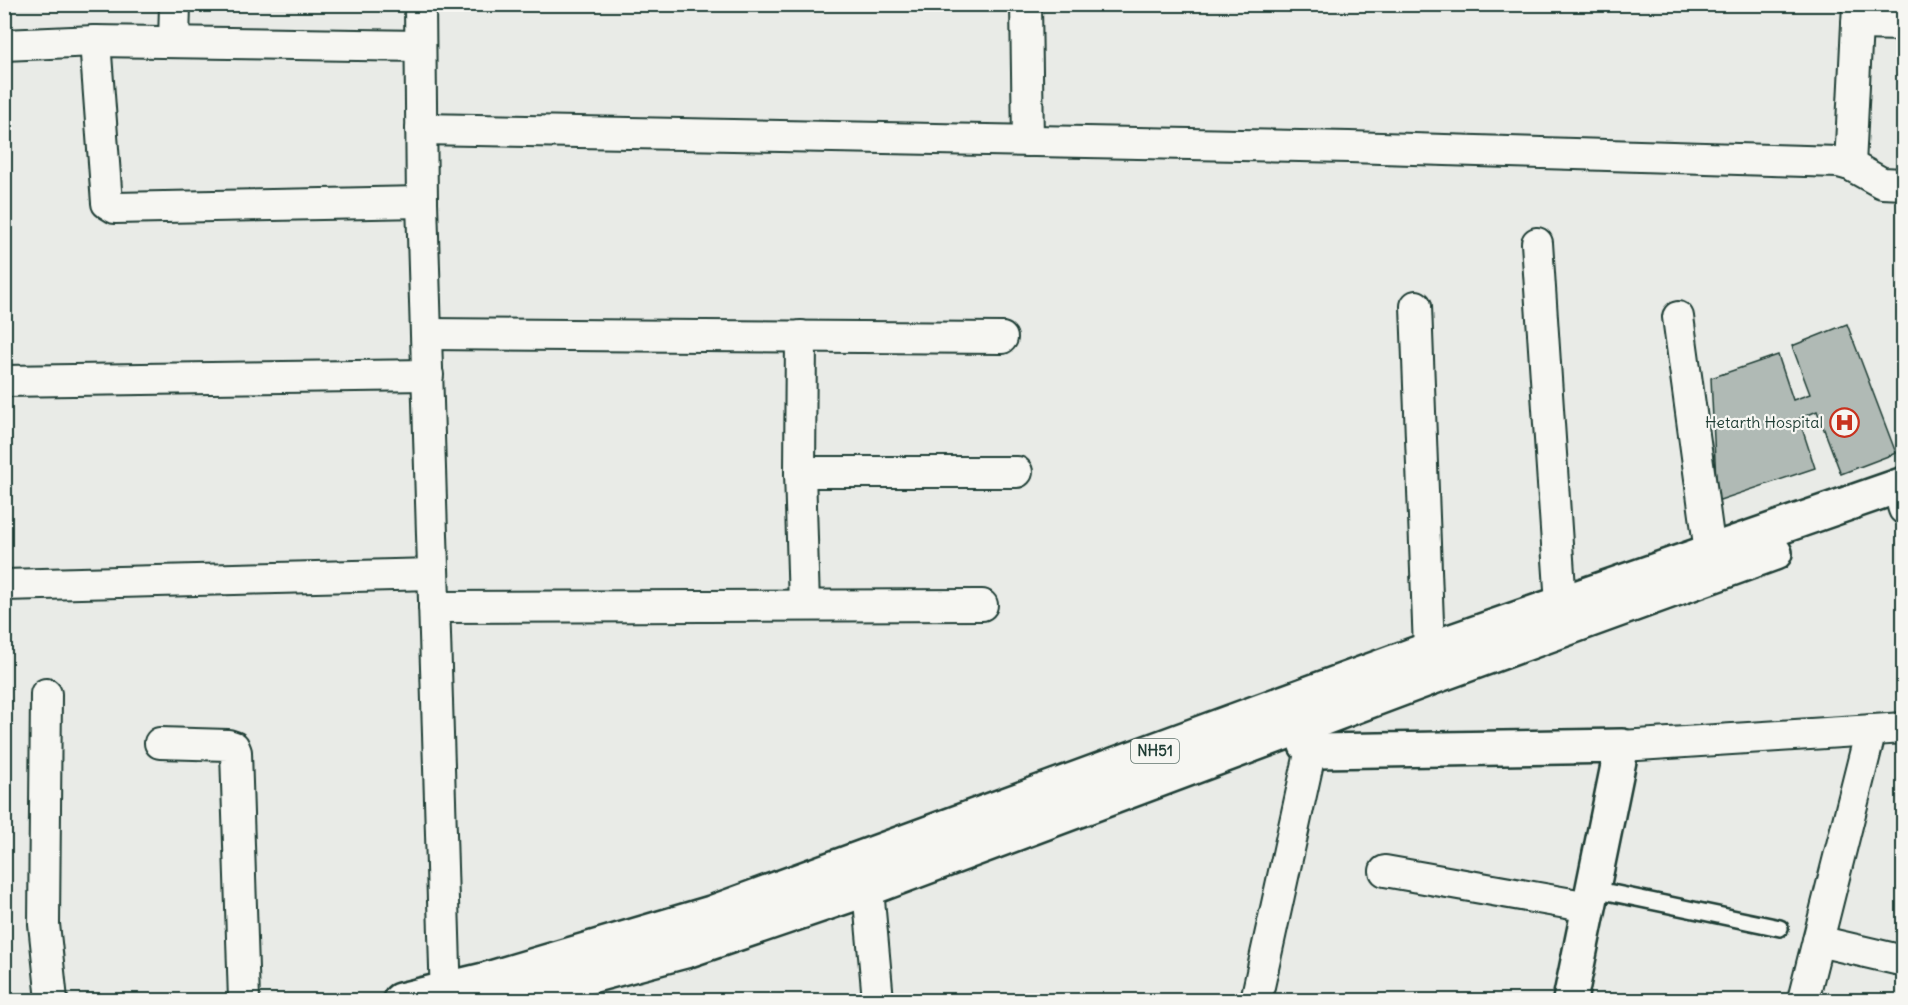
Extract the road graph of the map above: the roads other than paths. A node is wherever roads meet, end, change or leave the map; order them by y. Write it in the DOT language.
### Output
graph roads {
  1 [pos="175,4"];
  2 [pos="420,4"];
  3 [pos="1026,4"];
  4 [pos="1857,14"];
  5 [pos="1904,25"];
  6 [pos="95,41"];
  7 [pos="174,42"];
  8 [pos="4,45"];
  9 [pos="420,46"];
  10 [pos="421,129"];
  11 [pos="1028,141"];
  12 [pos="1850,165"];
  13 [pos="1904,184"];
  14 [pos="422,202"];
  15 [pos="1537,243"];
  16 [pos="1416,306"];
  17 [pos="1678,317"];
  18 [pos="427,334"];
  19 [pos="801,336"];
  20 [pos="1002,338"];
  21 [pos="428,375"];
  22 [pos="4,381"];
  23 [pos="800,472"];
  24 [pos="1017,472"];
  25 [pos="1903,501"];
  26 [pos="1710,552"];
  27 [pos="433,574"];
  28 [pos="4,585"];
  29 [pos="1561,604"];
  30 [pos="804,605"];
  31 [pos="982,605"];
  32 [pos="434,607"];
  33 [pos="1429,650"];
  34 [pos="46,694"];
  35 [pos="1904,728"];
  36 [pos="1871,730"];
  37 [pos="1310,737"];
  38 [pos="160,743"];
  39 [pos="1622,746"];
  40 [pos="1385,871"];
  41 [pos="868,889"];
  42 [pos="1591,898"];
  43 [pos="1780,928"];
  44 [pos="1818,942"];
  45 [pos="1904,961"];
  46 [pos="445,995"];
  47 [pos="52,1000"];
  48 [pos="244,1000"];
  49 [pos="400,1000"];
  50 [pos="500,1000"];
  51 [pos="878,1000"];
  52 [pos="1256,1000"];
  53 [pos="1570,1000"];
  54 [pos="1803,1000"];
  1 -- 7 [label="street"];
  2 -- 9 [label="street"];
  3 -- 11 [label="street"];
  4 -- 5 [label="street"];
  4 -- 12 [label="street"];
  6 -- 7 [label="street"];
  6 -- 8 [label="street"];
  6 -- 14 [label="street"];
  7 -- 9 [label="street"];
  9 -- 10 [label="street"];
  10 -- 11 [label="street"];
  10 -- 14 [label="street"];
  11 -- 12 [label="street"];
  12 -- 13 [label="street"];
  14 -- 18 [label="street"];
  15 -- 29 [label="street"];
  16 -- 33 [label="street"];
  17 -- 26 [label="street"];
  18 -- 19 [label="street"];
  18 -- 21 [label="street"];
  19 -- 20 [label="street"];
  19 -- 23 [label="street"];
  21 -- 22 [label="street"];
  21 -- 27 [label="street"];
  23 -- 24 [label="street"];
  23 -- 30 [label="street"];
  25 -- 26 [label="main road, NH51"];
  25 -- 37 [label="main road, NH51"];
  26 -- 29 [label="main road, NH51"];
  27 -- 28 [label="street"];
  27 -- 32 [label="street"];
  29 -- 33 [label="main road, NH51"];
  30 -- 31 [label="street"];
  30 -- 32 [label="street"];
  32 -- 46 [label="street"];
  33 -- 46 [label="main road, NH51"];
  34 -- 47 [label="street"];
  35 -- 36 [label="street"];
  36 -- 39 [label="street"];
  36 -- 44 [label="street"];
  37 -- 39 [label="main road"];
  37 -- 41 [label="main road, NH51"];
  37 -- 52 [label="street"];
  38 -- 48 [label="street"];
  39 -- 42 [label="main road"];
  40 -- 42 [label="street"];
  41 -- 50 [label="main road, NH51"];
  41 -- 51 [label="street"];
  42 -- 43 [label="lane"];
  42 -- 53 [label="main road"];
  44 -- 45 [label="street"];
  44 -- 54 [label="street"];
  46 -- 49 [label="main road, NH51"];
}
